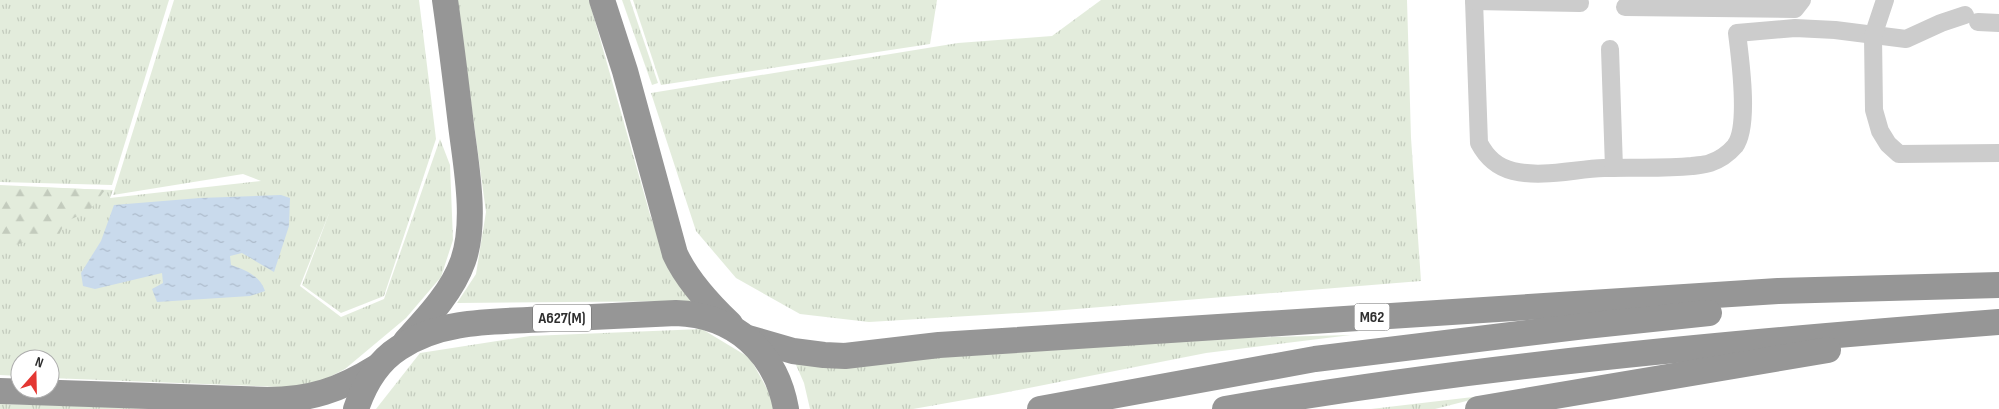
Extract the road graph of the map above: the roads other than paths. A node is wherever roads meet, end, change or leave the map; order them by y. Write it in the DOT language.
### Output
graph roads {
  1 [pos="445,0"];
  2 [pos="602,0"];
  3 [pos="1474,0"];
  4 [pos="1802,0"];
  5 [pos="1885,0"];
  6 [pos="1580,3"];
  7 [pos="1737,5"];
  8 [pos="1625,7"];
  9 [pos="1999,23"];
  10 [pos="1737,33"];
  11 [pos="1873,36"];
  12 [pos="1610,49"];
  13 [pos="1999,153"];
  14 [pos="1614,168"];
  15 [pos="1999,287"];
  16 [pos="1999,322"];
  17 [pos="743,335"];
  18 [pos="400,346"];
  19 [pos="378,366"];
  20 [pos="0,391"];
  21 [pos="356,409"];
  22 [pos="786,409"];
  23 [pos="1040,409"];
  24 [pos="1225,409"];
  25 [pos="1478,409"];
  1 -- 18 [label="highway, A627(M)"];
  2 -- 17 [label="highway, A627(M)"];
  3 -- 6 [label="street"];
  3 -- 14 [label="street"];
  4 -- 7 [label="street"];
  5 -- 11 [label="street"];
  7 -- 8 [label="street"];
  7 -- 10 [label="street"];
  9 -- 11 [label="street"];
  10 -- 11 [label="street"];
  10 -- 14 [label="street"];
  11 -- 13 [label="street"];
  12 -- 14 [label="street"];
  15 -- 17 [label="highway, M62"];
  15 -- 23 [label="highway, M62"];
  16 -- 24 [label="highway"];
  16 -- 25 [label="highway"];
  17 -- 18 [label="highway, A627(M)"];
  17 -- 22 [label="highway, A627(M)"];
  18 -- 19 [label="highway, A627(M)"];
  19 -- 20 [label="highway"];
  19 -- 21 [label="highway, A627(M)"];
}
